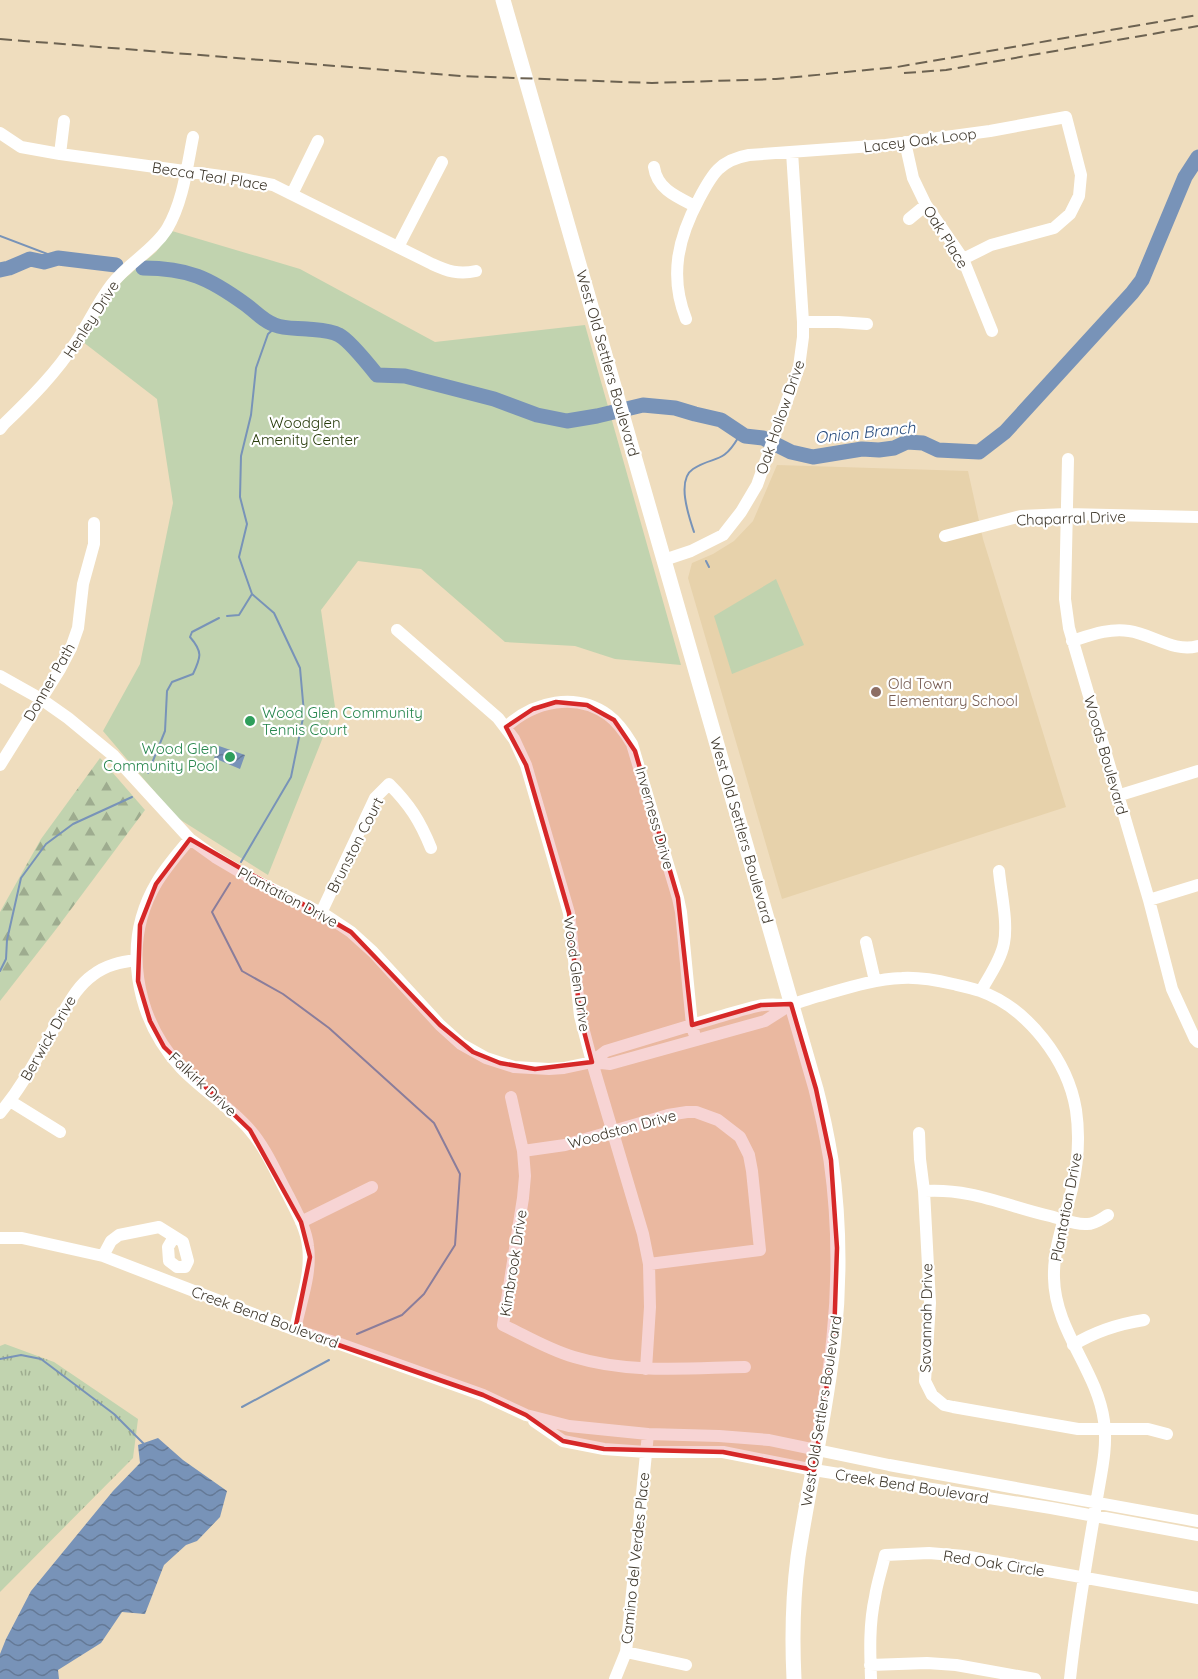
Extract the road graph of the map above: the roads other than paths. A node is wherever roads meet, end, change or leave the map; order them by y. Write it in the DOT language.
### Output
graph roads {
  1 [pos="503,0"];
  2 [pos="64,121"];
  3 [pos="0,133"];
  4 [pos="193,137"];
  5 [pos="318,141"];
  6 [pos="905,142"];
  7 [pos="792,152"];
  8 [pos="60,154"];
  9 [pos="442,162"];
  10 [pos="654,167"];
  11 [pos="186,171"];
  12 [pos="292,195"];
  13 [pos="926,205"];
  14 [pos="695,206"];
  15 [pos="909,219"];
  16 [pos="398,247"];
  17 [pos="963,259"];
  18 [pos="476,271"];
  19 [pos="686,319"];
  20 [pos="803,322"];
  21 [pos="867,324"];
  22 [pos="992,331"];
  23 [pos="1,425"];
  24 [pos="1068,459"];
  25 [pos="1066,514"];
  26 [pos="1198,517"];
  27 [pos="94,522"];
  28 [pos="945,536"];
  29 [pos="664,560"];
  30 [pos="397,630"];
  31 [pos="1072,641"];
  32 [pos="1198,646"];
  33 [pos="0,676"];
  34 [pos="41,699"];
  35 [pos="507,727"];
  36 [pos="0,765"];
  37 [pos="1198,771"];
  38 [pos="1118,796"];
  39 [pos="190,839"];
  40 [pos="431,848"];
  41 [pos="999,871"];
  42 [pos="1198,885"];
  43 [pos="1149,900"];
  44 [pos="321,913"];
  45 [pos="866,942"];
  46 [pos="136,960"];
  47 [pos="875,981"];
  48 [pos="981,991"];
  49 [pos="791,1004"];
  50 [pos="692,1025"];
  51 [pos="697,1040"];
  52 [pos="1198,1042"];
  53 [pos="592,1062"];
  54 [pos="511,1097"];
  55 [pos="10,1101"];
  56 [pos="0,1113"];
  57 [pos="60,1132"];
  58 [pos="613,1132"];
  59 [pos="919,1133"];
  60 [pos="523,1152"];
  61 [pos="372,1187"];
  62 [pos="924,1191"];
  63 [pos="1108,1215"];
  64 [pos="1064,1220"];
  65 [pos="301,1222"];
  66 [pos="174,1237"];
  67 [pos="0,1238"];
  68 [pos="103,1256"];
  69 [pos="649,1264"];
  70 [pos="1144,1320"];
  71 [pos="295,1330"];
  72 [pos="1073,1344"];
  73 [pos="745,1367"];
  74 [pos="646,1369"];
  75 [pos="526,1415"];
  76 [pos="1106,1430"];
  77 [pos="648,1434"];
  78 [pos="1167,1434"];
  79 [pos="817,1450"];
  80 [pos="646,1452"];
  81 [pos="814,1470"];
  82 [pos="1095,1510"];
  83 [pos="1198,1521"];
  84 [pos="1198,1535"];
  85 [pos="1083,1577"];
  86 [pos="1198,1598"];
  87 [pos="626,1652"];
  88 [pos="686,1665"];
  89 [pos="870,1665"];
  90 [pos="615,1679"];
  91 [pos="794,1679"];
  92 [pos="871,1679"];
  93 [pos="1035,1679"];
  94 [pos="1070,1679"];
  1 -- 29 [label="main road, West Old Settlers Boulevard"];
  2 -- 8 [label="street"];
  3 -- 8 [label="street, Becca Teal Place"];
  4 -- 11 [label="street, Henley Drive"];
  5 -- 12 [label="street"];
  6 -- 7 [label="street, Lacey Oak Loop"];
  6 -- 13 [label="street, Oak Place"];
  6 -- 17 [label="street, Lacey Oak Loop"];
  7 -- 14 [label="street, Lacey Oak Loop"];
  7 -- 20 [label="street, Oak Hollow Drive"];
  8 -- 11 [label="street, Becca Teal Place"];
  9 -- 16 [label="street"];
  10 -- 14 [label="street"];
  11 -- 12 [label="street, Becca Teal Place"];
  11 -- 23 [label="street, Henley Drive"];
  12 -- 16 [label="street, Becca Teal Place"];
  13 -- 15 [label="street"];
  13 -- 17 [label="street, Oak Place"];
  14 -- 19 [label="street, Lacey Oak Loop"];
  16 -- 18 [label="street, Becca Teal Place"];
  17 -- 22 [label="street, Oak Place"];
  20 -- 21 [label="street"];
  20 -- 29 [label="street, Oak Hollow Drive"];
  24 -- 25 [label="street, Woods Boulevard"];
  25 -- 26 [label="street, Chaparral Drive"];
  25 -- 28 [label="street, Chaparral Drive"];
  25 -- 31 [label="street, Woods Boulevard"];
  27 -- 34 [label="street, Donner Path"];
  29 -- 49 [label="main road, West Old Settlers Boulevard"];
  30 -- 35 [label="street, Wood Glen Drive"];
  31 -- 32 [label="street"];
  31 -- 38 [label="street, Woods Boulevard"];
  33 -- 34 [label="street, Plantation Drive"];
  34 -- 36 [label="street, Donner Path"];
  34 -- 39 [label="street, Plantation Drive"];
  35 -- 50 [label="street, Inverness Drive"];
  35 -- 53 [label="street, Wood Glen Drive"];
  37 -- 38 [label="street"];
  38 -- 43 [label="street, Woods Boulevard"];
  39 -- 44 [label="street, Plantation Drive"];
  39 -- 46 [label="street, Falkirk Drive"];
  40 -- 44 [label="street, Brunston Court"];
  41 -- 48 [label="street"];
  42 -- 43 [label="street"];
  43 -- 52 [label="street, Woods Boulevard"];
  44 -- 53 [label="street, Plantation Drive"];
  45 -- 47 [label="street"];
  46 -- 55 [label="street, Berwick Drive"];
  46 -- 65 [label="street, Falkirk Drive"];
  47 -- 48 [label="street, Plantation Drive"];
  47 -- 49 [label="street, Plantation Drive"];
  48 -- 64 [label="street, Plantation Drive"];
  49 -- 50 [label="street, Plantation Drive"];
  49 -- 51 [label="street, Plantation Drive"];
  49 -- 79 [label="main road, West Old Settlers Boulevard"];
  50 -- 51 [label="street, Inverness Drive"];
  50 -- 53 [label="street, Plantation Drive"];
  51 -- 53 [label="street, Plantation Drive"];
  53 -- 58 [label="street, Wood Glen Drive"];
  54 -- 60 [label="street, Kimbrook Drive"];
  55 -- 56 [label="street, Berwick Drive"];
  55 -- 57 [label="street"];
  58 -- 60 [label="street, Woodston Drive"];
  58 -- 69 [label="street, Wood Glen Drive"];
  58 -- 69 [label="street, Woodston Drive"];
  59 -- 62 [label="street, Savannah Drive"];
  60 -- 74 [label="street, Kimbrook Drive"];
  61 -- 65 [label="street"];
  62 -- 64 [label="street"];
  62 -- 76 [label="street, Savannah Drive"];
  63 -- 64 [label="street"];
  64 -- 72 [label="street, Plantation Drive"];
  65 -- 71 [label="street, Falkirk Drive"];
  66 -- 68 [label="street"];
  67 -- 68 [label="street, Creek Bend Boulevard"];
  68 -- 71 [label="street, Creek Bend Boulevard"];
  69 -- 74 [label="street, Wood Glen Drive"];
  70 -- 72 [label="street"];
  71 -- 75 [label="street, Creek Bend Boulevard"];
  72 -- 76 [label="street, Plantation Drive"];
  73 -- 74 [label="street, Kimbrook Drive"];
  75 -- 77 [label="street, Creek Bend Boulevard"];
  75 -- 80 [label="street, Creek Bend Boulevard"];
  76 -- 78 [label="street, Savannah Drive"];
  76 -- 82 [label="street, Plantation Drive"];
  77 -- 79 [label="street, Creek Bend Boulevard"];
  77 -- 80 [label="street, Camino del Verdes Place"];
  79 -- 81 [label="main road, West Old Settlers Boulevard"];
  79 -- 82 [label="street, Creek Bend Boulevard"];
  80 -- 81 [label="street, Creek Bend Boulevard"];
  80 -- 87 [label="street, Camino del Verdes Place"];
  81 -- 82 [label="street, Creek Bend Boulevard"];
  81 -- 91 [label="main road, West Old Settlers Boulevard"];
  82 -- 83 [label="street, Creek Bend Boulevard"];
  82 -- 84 [label="street, Creek Bend Boulevard"];
  82 -- 85 [label="street, Plantation Drive"];
  85 -- 86 [label="street"];
  85 -- 89 [label="street, Red Oak Circle"];
  85 -- 94 [label="street, Plantation Drive"];
  87 -- 88 [label="street"];
  87 -- 90 [label="street, Camino del Verdes Place"];
  89 -- 92 [label="street, Red Oak Circle"];
  89 -- 93 [label="street"];
}
